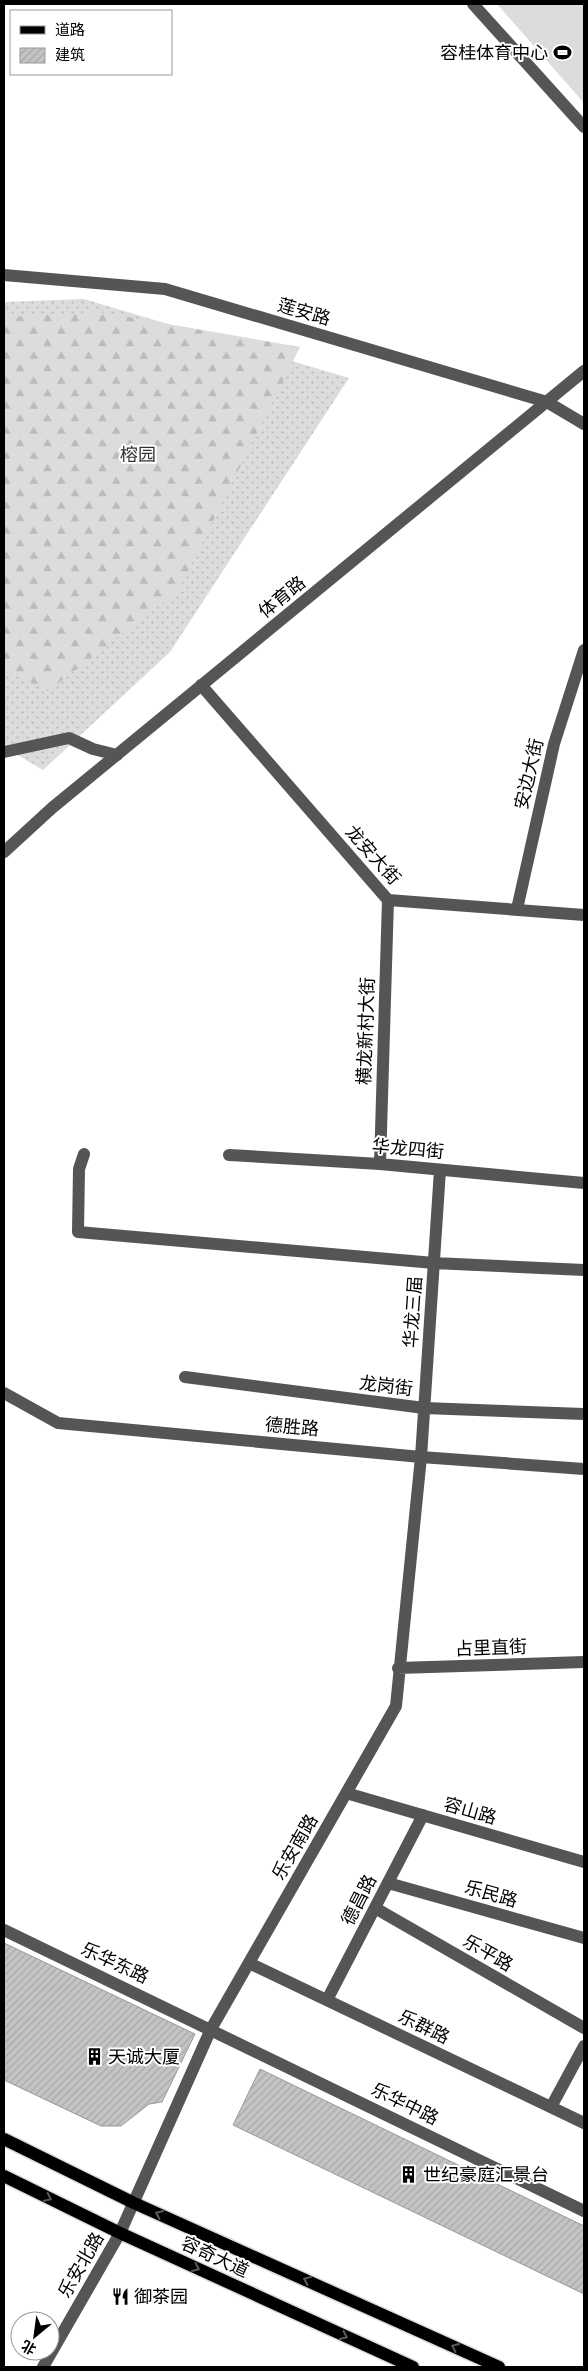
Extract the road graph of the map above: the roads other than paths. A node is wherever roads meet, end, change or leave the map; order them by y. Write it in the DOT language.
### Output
graph roads {
  1 [pos="472,4"];
  2 [pos="584,127"];
  3 [pos="4,275"];
  4 [pos="584,371"];
  5 [pos="547,402"];
  6 [pos="584,424"];
  7 [pos="584,650"];
  8 [pos="201,685"];
  9 [pos="4,752"];
  10 [pos="118,754"];
  11 [pos="4,852"];
  12 [pos="388,900"];
  13 [pos="517,909"];
  14 [pos="584,915"];
  15 [pos="84,1154"];
  16 [pos="229,1155"];
  17 [pos="380,1164"];
  18 [pos="440,1170"];
  19 [pos="584,1183"];
  20 [pos="434,1263"];
  21 [pos="584,1270"];
  22 [pos="185,1377"];
  23 [pos="4,1394"];
  24 [pos="424,1408"];
  25 [pos="584,1414"];
  26 [pos="421,1457"];
  27 [pos="584,1469"];
  28 [pos="584,1662"];
  29 [pos="398,1668"];
  30 [pos="346,1793"];
  31 [pos="423,1815"];
  32 [pos="584,1862"];
  33 [pos="388,1883"];
  34 [pos="375,1908"];
  35 [pos="4,1930"];
  36 [pos="584,1938"];
  37 [pos="249,1963"];
  38 [pos="327,2000"];
  39 [pos="584,2028"];
  40 [pos="211,2029"];
  41 [pos="584,2046"];
  42 [pos="552,2108"];
  43 [pos="584,2123"];
  44 [pos="4,2139"];
  45 [pos="4,2176"];
  46 [pos="134,2203"];
  47 [pos="584,2211"];
  48 [pos="120,2233"];
  49 [pos="43,2367"];
  50 [pos="413,2367"];
  51 [pos="499,2367"];
  1 -- 2 [label="street"];
  3 -- 5 [label="street, 莲安路"];
  4 -- 5 [label="street, 体育路"];
  5 -- 6 [label="street, 莲安路"];
  5 -- 8 [label="street, 体育路"];
  7 -- 13 [label="street, 安边大街"];
  8 -- 10 [label="street, 体育路"];
  8 -- 12 [label="street, 龙安大街"];
  9 -- 10 [label="street"];
  10 -- 11 [label="street, 体育路"];
  12 -- 13 [label="street, 龙安大街"];
  12 -- 17 [label="street, 横龙新村大街"];
  13 -- 14 [label="street, 龙安大街"];
  15 -- 20 [label="street"];
  16 -- 17 [label="street, 华龙四街"];
  17 -- 18 [label="street, 华龙四街"];
  18 -- 19 [label="street, 华龙四街"];
  18 -- 20 [label="street, 华龙三届"];
  20 -- 21 [label="street"];
  20 -- 24 [label="street, 华龙三届"];
  22 -- 24 [label="street, 龙岗街"];
  23 -- 26 [label="street, 德胜路"];
  24 -- 25 [label="street, 龙岗街"];
  24 -- 26 [label="street, 华龙三届"];
  26 -- 27 [label="street, 德胜路"];
  26 -- 29 [label="street, 乐安南路"];
  28 -- 29 [label="street, 占里直街"];
  29 -- 30 [label="street, 乐安南路"];
  30 -- 31 [label="street, 容山路"];
  30 -- 37 [label="street, 乐安南路"];
  31 -- 32 [label="street, 容山路"];
  31 -- 33 [label="street, 德昌路"];
  33 -- 34 [label="street, 德昌路"];
  33 -- 36 [label="street, 乐民路"];
  34 -- 38 [label="street, 德昌路"];
  34 -- 39 [label="street, 乐平路"];
  35 -- 40 [label="street, 乐华东路"];
  37 -- 38 [label="street, 乐群路"];
  37 -- 40 [label="street, 乐安南路"];
  38 -- 42 [label="street, 乐群路"];
  40 -- 46 [label="street, 乐安南路"];
  40 -- 47 [label="street, 乐华中路"];
  41 -- 42 [label="street"];
  42 -- 43 [label="street, 乐群路"];
  44 -- 46 [label="main road"];
  45 -- 48 [label="main road, 容奇大道, one-way"];
  46 -- 48 [label="street, 乐安南路"];
  51 -- 46 [label="main road, one-way"];
  48 -- 49 [label="street, 乐安北路"];
  48 -- 50 [label="main road, 容奇大道, one-way"];
}
